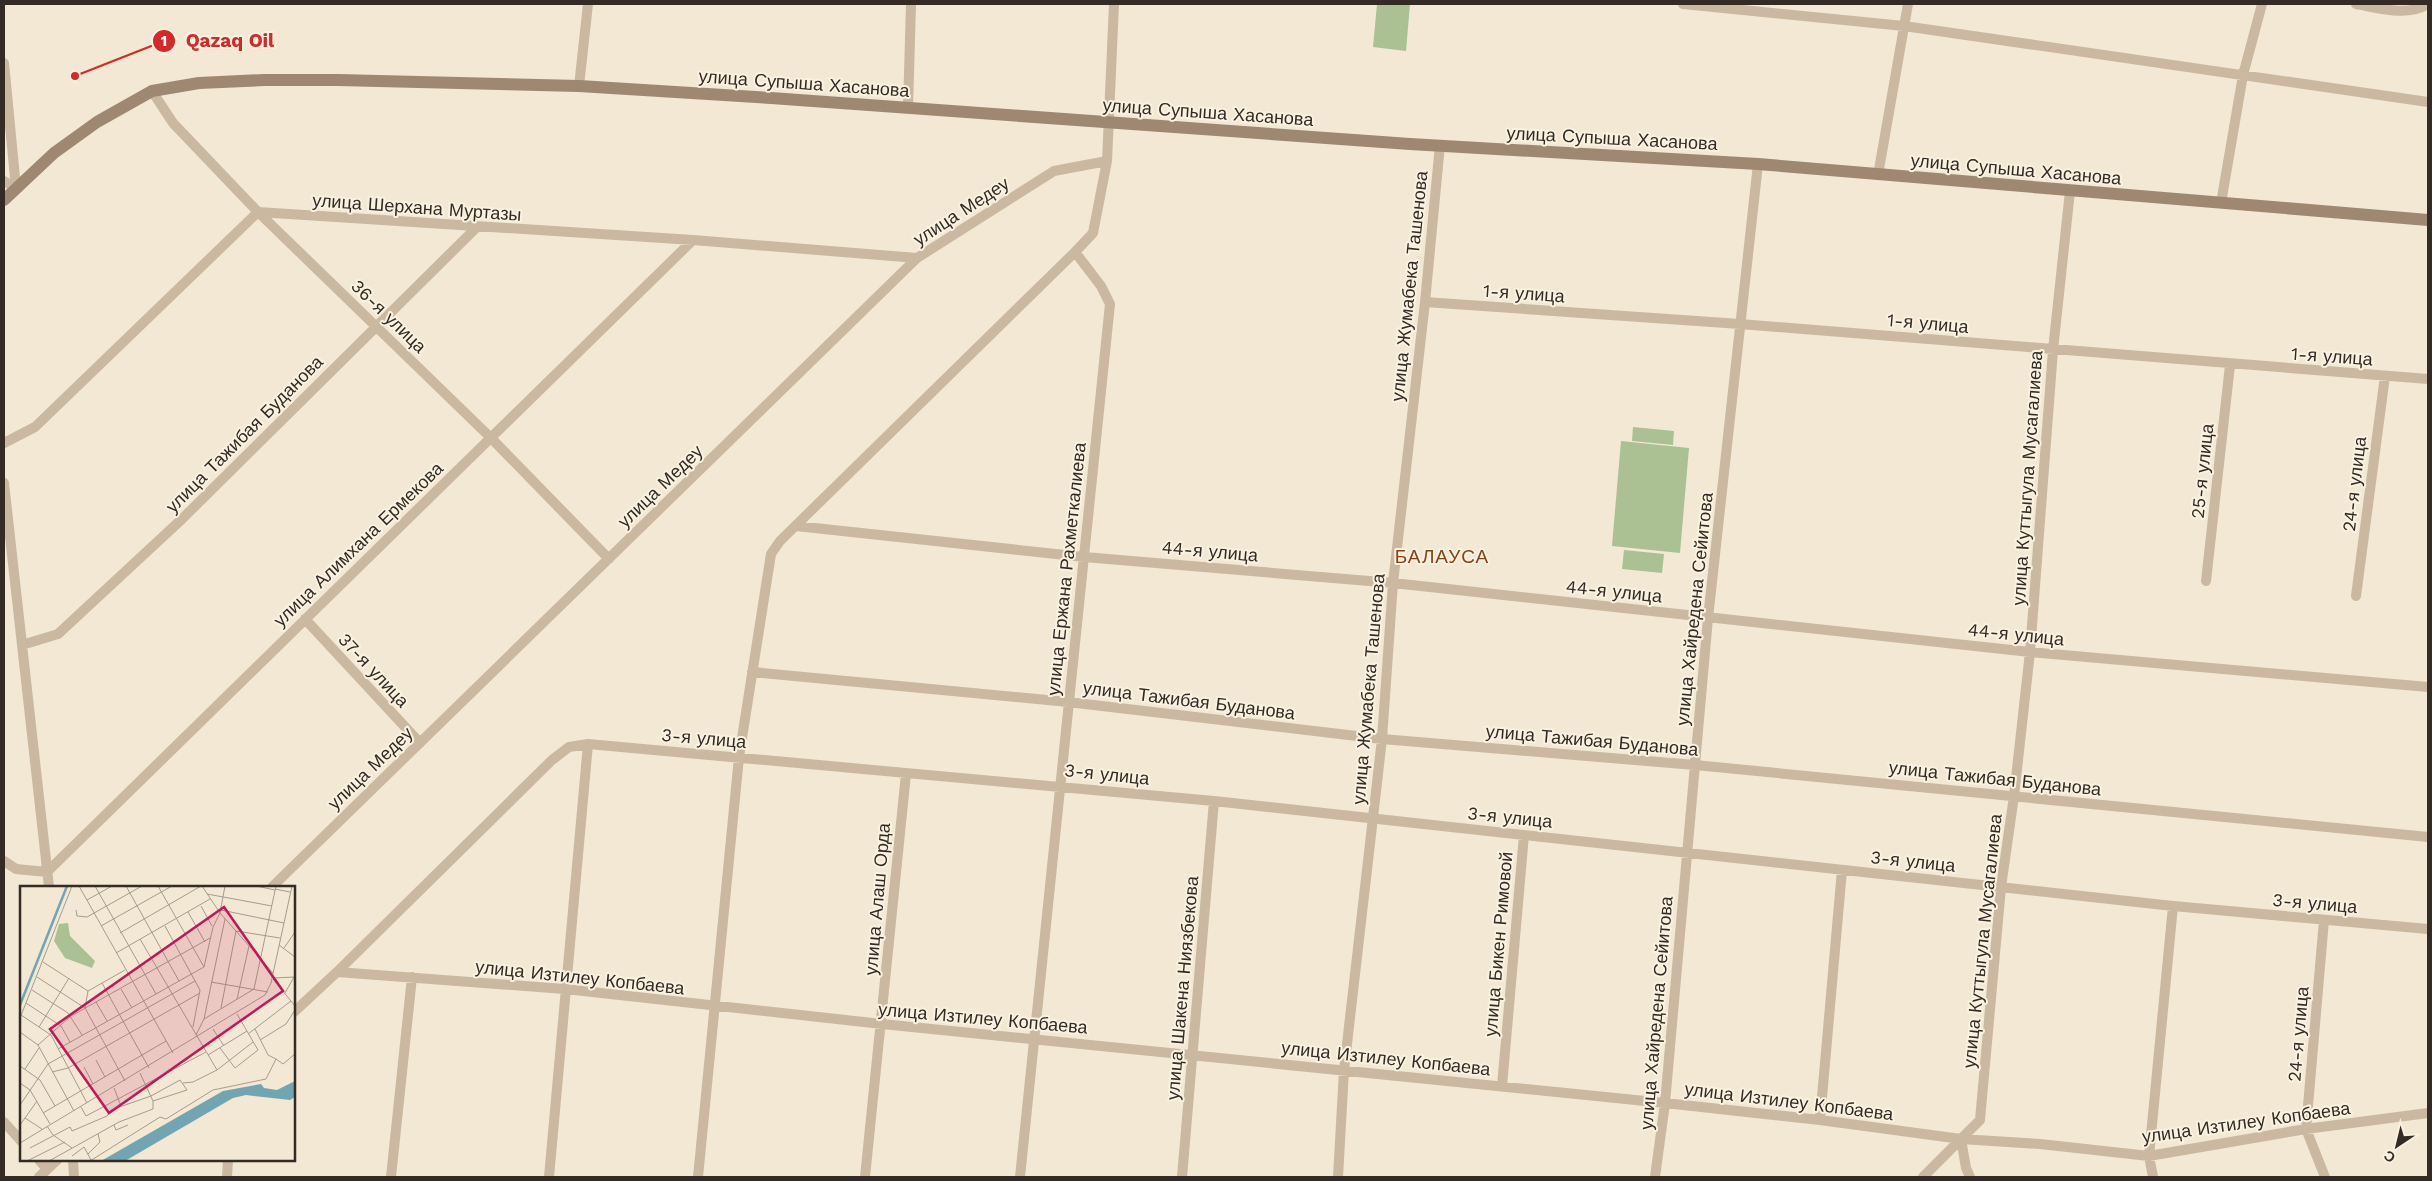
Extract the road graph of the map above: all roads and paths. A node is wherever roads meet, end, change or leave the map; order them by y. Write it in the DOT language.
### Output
graph roads {
  1 [pos="588,4"];
  2 [pos="911,4"];
  3 [pos="1114,4"];
  4 [pos="1682,4"];
  5 [pos="1908,4"];
  6 [pos="2262,4"];
  7 [pos="2356,4"];
  8 [pos="2428,4"];
  9 [pos="1904,26"];
  10 [pos="4,63"];
  11 [pos="2243,76"];
  12 [pos="579,86"];
  13 [pos="152,91"];
  14 [pos="2428,102"];
  15 [pos="908,108"];
  16 [pos="1108,122"];
  17 [pos="1440,145"];
  18 [pos="1107,161"];
  19 [pos="1758,164"];
  20 [pos="1878,175"];
  21 [pos="4,181"];
  22 [pos="16,188"];
  23 [pos="2070,191"];
  24 [pos="4,200"];
  25 [pos="2221,203"];
  26 [pos="258,212"];
  27 [pos="2428,220"];
  28 [pos="477,227"];
  29 [pos="693,240"];
  30 [pos="1075,252"];
  31 [pos="917,258"];
  32 [pos="1425,302"];
  33 [pos="1740,324"];
  34 [pos="376,326"];
  35 [pos="2053,350"];
  36 [pos="2230,365"];
  37 [pos="2384,376"];
  38 [pos="2428,379"];
  39 [pos="490,437"];
  40 [pos="4,443"];
  41 [pos="4,483"];
  42 [pos="796,526"];
  43 [pos="1084,557"];
  44 [pos="609,558"];
  45 [pos="2206,581"];
  46 [pos="1393,583"];
  47 [pos="2356,596"];
  48 [pos="1708,618"];
  49 [pos="305,619"];
  50 [pos="22,645"];
  51 [pos="2030,652"];
  52 [pos="752,672"];
  53 [pos="2428,687"];
  54 [pos="1068,702"];
  55 [pos="1382,738"];
  56 [pos="420,743"];
  57 [pos="588,744"];
  58 [pos="739,757"];
  59 [pos="1695,765"];
  60 [pos="906,774"];
  61 [pos="1059,786"];
  62 [pos="2014,796"];
  63 [pos="1214,801"];
  64 [pos="1372,818"];
  65 [pos="1524,835"];
  66 [pos="2428,837"];
  67 [pos="1687,853"];
  68 [pos="4,861"];
  69 [pos="1842,870"];
  70 [pos="47,872"];
  71 [pos="49,886"];
  72 [pos="273,886"];
  73 [pos="2001,888"];
  74 [pos="2173,906"];
  75 [pos="2324,920"];
  76 [pos="2428,929"];
  77 [pos="337,972"];
  78 [pos="412,977"];
  79 [pos="565,989"];
  80 [pos="714,1007"];
  81 [pos="295,1011"];
  82 [pos="882,1024"];
  83 [pos="1033,1038"];
  84 [pos="1192,1054"];
  85 [pos="1344,1070"];
  86 [pos="1502,1086"];
  87 [pos="1664,1103"];
  88 [pos="2428,1113"];
  89 [pos="1820,1120"];
  90 [pos="4,1122"];
  91 [pos="2306,1130"];
  92 [pos="1961,1139"];
  93 [pos="20,1140"];
  94 [pos="2149,1156"];
  95 [pos="40,1161"];
  96 [pos="56,1161"];
  97 [pos="74,1161"];
  98 [pos="228,1161"];
  99 [pos="47,1168"];
  100 [pos="39,1177"];
  101 [pos="74,1177"];
  102 [pos="226,1177"];
  103 [pos="391,1177"];
  104 [pos="549,1177"];
  105 [pos="698,1177"];
  106 [pos="865,1177"];
  107 [pos="1020,1177"];
  108 [pos="1182,1177"];
  109 [pos="1338,1177"];
  110 [pos="1655,1177"];
  111 [pos="1924,1177"];
  112 [pos="1970,1177"];
  113 [pos="2153,1177"];
  114 [pos="2326,1177"];
  1 -- 12 [label="street"];
  2 -- 15 [label="street"];
  3 -- 16 [label="street"];
  4 -- 9 [label="street"];
  5 -- 9 [label="street"];
  6 -- 11 [label="street"];
  7 -- 8 [label="street"];
  9 -- 11 [label="street"];
  9 -- 20 [label="street"];
  10 -- 22 [label="street"];
  11 -- 14 [label="street"];
  11 -- 25 [label="street"];
  12 -- 13 [label="street, улица Супыша Хасанова"];
  12 -- 15 [label="street, улица Супыша Хасанова"];
  13 -- 22 [label="street, улица Супыша Хасанова"];
  13 -- 26 [label="street, 36-я улица"];
  15 -- 16 [label="street, улица Супыша Хасанова"];
  16 -- 17 [label="street, улица Супыша Хасанова"];
  16 -- 18 [label="street"];
  17 -- 19 [label="street, улица Супыша Хасанова"];
  17 -- 32 [label="street, улица Жумабека Ташенова"];
  18 -- 30 [label="street"];
  18 -- 31 [label="street, улица Медеу"];
  19 -- 20 [label="street, улица Супыша Хасанова"];
  19 -- 33 [label="street, улица Хайредена Сейитова"];
  20 -- 23 [label="street, улица Супыша Хасанова"];
  21 -- 22 [label="street"];
  22 -- 24 [label="street, улица Супыша Хасанова"];
  23 -- 25 [label="street, улица Супыша Хасанова"];
  23 -- 35 [label="street, улица Куттыгула Мусагалиева"];
  25 -- 27 [label="street, улица Супыша Хасанова"];
  26 -- 28 [label="street, улица Шерхана Муртазы"];
  26 -- 34 [label="street, 36-я улица"];
  26 -- 40 [label="street"];
  28 -- 29 [label="street, улица Шерхана Муртазы"];
  28 -- 34 [label="street, улица Тажибая Буданова"];
  29 -- 31 [label="street, улица Шерхана Муртазы"];
  29 -- 39 [label="street, улица Алимхана Ермекова"];
  30 -- 42 [label="street"];
  30 -- 43 [label="street, улица Ержана Рахметкалиева"];
  31 -- 44 [label="street, улица Медеу"];
  32 -- 33 [label="street, 1-я улица"];
  32 -- 46 [label="street, улица Жумабека Ташенова"];
  33 -- 35 [label="street, 1-я улица"];
  33 -- 48 [label="street, улица Хайредена Сейитова"];
  34 -- 39 [label="street, 36-я улица"];
  34 -- 50 [label="street, улица Тажибая Буданова"];
  35 -- 36 [label="street, 1-я улица"];
  35 -- 51 [label="street, улица Куттыгула Мусагалиева"];
  36 -- 37 [label="street, 1-я улица"];
  36 -- 45 [label="street, 25-я улица"];
  37 -- 38 [label="street, 1-я улица"];
  37 -- 47 [label="street, 24-я улица"];
  39 -- 44 [label="street, 36-я улица"];
  39 -- 49 [label="street, улица Алимхана Ермекова"];
  41 -- 50 [label="street"];
  42 -- 43 [label="street, 44-я улица"];
  42 -- 52 [label="street"];
  43 -- 46 [label="street, 44-я улица"];
  43 -- 54 [label="street, улица Ержана Рахметкалиева"];
  44 -- 56 [label="street, улица Медеу"];
  46 -- 48 [label="street, 44-я улица"];
  46 -- 55 [label="street, улица Жумабека Ташенова"];
  48 -- 51 [label="street, 44-я улица"];
  48 -- 59 [label="street, улица Хайредена Сейитова"];
  49 -- 56 [label="street, 37-я улица"];
  49 -- 70 [label="street, улица Алимхана Ермекова"];
  50 -- 70 [label="street"];
  51 -- 53 [label="street, 44-я улица"];
  51 -- 62 [label="street, улица Куттыгула Мусагалиева"];
  52 -- 54 [label="street, улица Тажибая Буданова"];
  52 -- 58 [label="street"];
  54 -- 55 [label="street, улица Тажибая Буданова"];
  54 -- 61 [label="street, улица Ержана Рахметкалиева"];
  55 -- 59 [label="street, улица Тажибая Буданова"];
  55 -- 64 [label="street, улица Жумабека Ташенова"];
  56 -- 72 [label="street, улица Медеу"];
  57 -- 58 [label="street, 3-я улица"];
  57 -- 77 [label="street"];
  57 -- 79 [label="street"];
  58 -- 60 [label="street, 3-я улица"];
  58 -- 80 [label="street"];
  59 -- 62 [label="street, улица Тажибая Буданова"];
  59 -- 67 [label="street, улица Хайредена Сейитова"];
  60 -- 61 [label="street, 3-я улица"];
  60 -- 82 [label="street, улица Алаш Орда"];
  61 -- 63 [label="street, 3-я улица"];
  61 -- 83 [label="street, улица Ержана Рахметкалиева"];
  62 -- 66 [label="street, улица Тажибая Буданова"];
  62 -- 73 [label="street, улица Куттыгула Мусагалиева"];
  63 -- 64 [label="street, 3-я улица"];
  63 -- 84 [label="street, улица Шакена Ниязбекова"];
  64 -- 65 [label="street, 3-я улица"];
  64 -- 85 [label="street, улица Жумабека Ташенова"];
  65 -- 67 [label="street, 3-я улица"];
  65 -- 86 [label="street, улица Бикен Римовой"];
  67 -- 69 [label="street, 3-я улица"];
  67 -- 87 [label="street, улица Хайредена Сейитова"];
  68 -- 70 [label="street"];
  69 -- 73 [label="street, 3-я улица"];
  69 -- 89 [label="street"];
  70 -- 71 [label="street"];
  73 -- 74 [label="street, 3-я улица"];
  73 -- 92 [label="street, улица Куттыгула Мусагалиева"];
  74 -- 75 [label="street, 3-я улица"];
  74 -- 94 [label="street"];
  75 -- 76 [label="street, 3-я улица"];
  75 -- 91 [label="street, 24-я улица"];
  77 -- 78 [label="street, улица Изтилеу Копбаева"];
  77 -- 81 [label="street"];
  78 -- 79 [label="street, улица Изтилеу Копбаева"];
  78 -- 103 [label="street"];
  79 -- 80 [label="street, улица Изтилеу Копбаева"];
  79 -- 104 [label="street"];
  80 -- 82 [label="street, улица Изтилеу Копбаева"];
  80 -- 105 [label="street"];
  82 -- 83 [label="street, улица Изтилеу Копбаева"];
  82 -- 106 [label="street, улица Алаш Орда"];
  83 -- 84 [label="street, улица Изтилеу Копбаева"];
  83 -- 107 [label="street, улица Ержана Рахметкалиева"];
  84 -- 85 [label="street, улица Изтилеу Копбаева"];
  84 -- 108 [label="street, улица Шакена Ниязбекова"];
  85 -- 86 [label="street, улица Изтилеу Копбаева"];
  85 -- 109 [label="street, улица Жумабека Ташенова"];
  86 -- 87 [label="street, улица Изтилеу Копбаева"];
  87 -- 89 [label="street, улица Изтилеу Копбаева"];
  87 -- 110 [label="street, улица Хайредена Сейитова"];
  88 -- 91 [label="street, улица Изтилеу Копбаева"];
  89 -- 92 [label="street, улица Изтилеу Копбаева"];
  90 -- 93 [label="street"];
  91 -- 94 [label="street, улица Изтилеу Копбаева"];
  91 -- 114 [label="street, 24-я улица"];
  92 -- 94 [label="street, улица Изтилеу Копбаева"];
  92 -- 111 [label="street, улица Куттыгула Мусагалиева"];
  92 -- 112 [label="street"];
  94 -- 113 [label="street"];
  95 -- 99 [label="street"];
  96 -- 99 [label="street"];
  97 -- 101 [label="street"];
  98 -- 102 [label="street"];
  99 -- 100 [label="street"];
}
